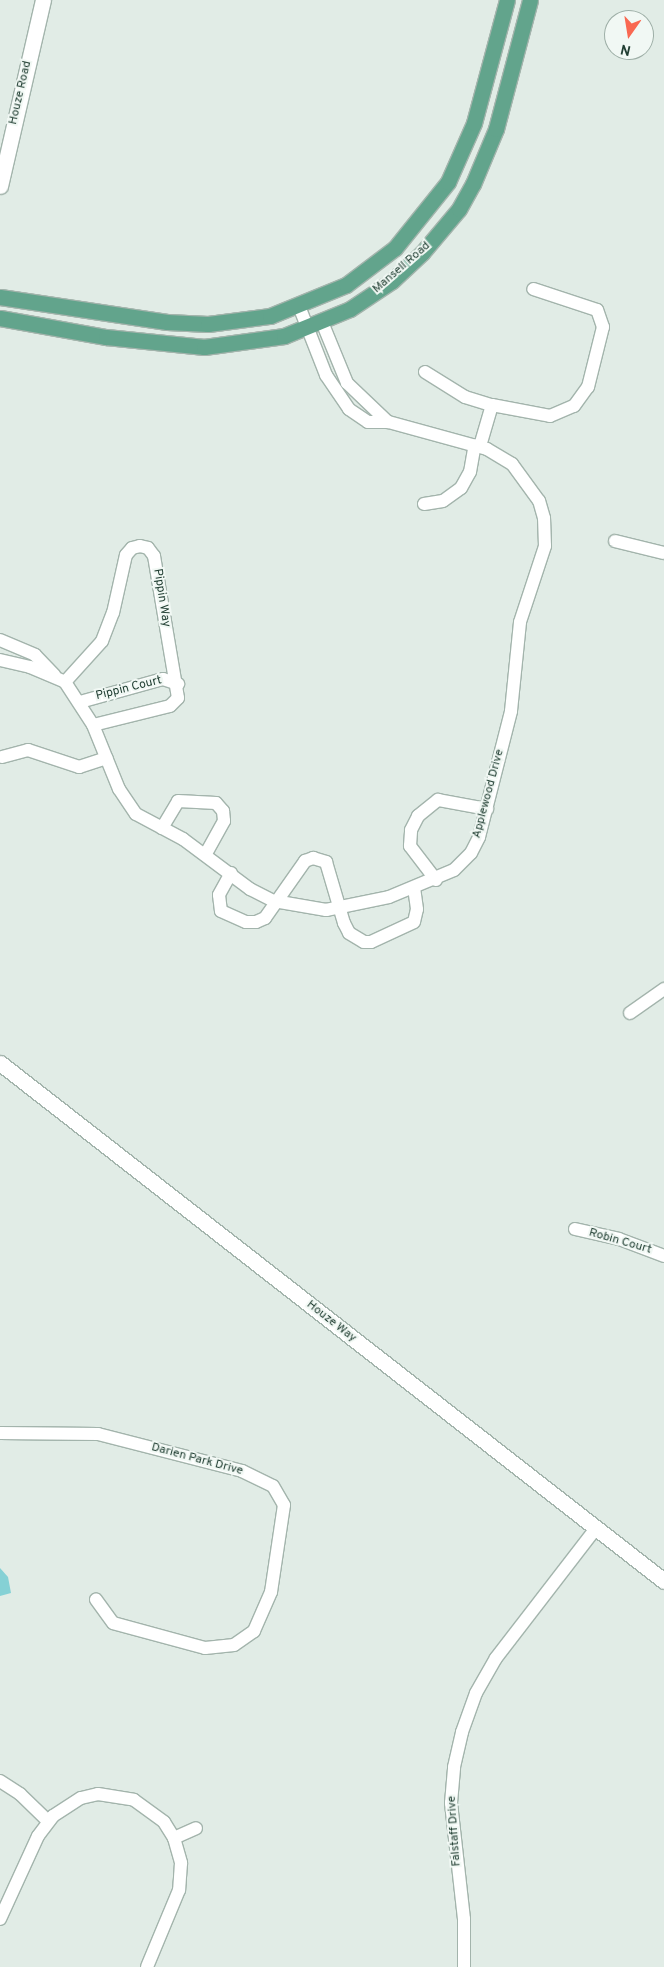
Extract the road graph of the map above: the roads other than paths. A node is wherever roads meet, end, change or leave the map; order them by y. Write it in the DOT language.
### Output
graph roads {
  1 [pos="43,0"];
  2 [pos="507,0"];
  3 [pos="530,0"];
  4 [pos="0,186"];
  5 [pos="431,207"];
  6 [pos="449,222"];
  7 [pos="533,289"];
  8 [pos="0,297"];
  9 [pos="299,306"];
  10 [pos="5,322"];
  11 [pos="322,322"];
  12 [pos="307,328"];
  13 [pos="425,372"];
  14 [pos="492,405"];
  15 [pos="388,422"];
  16 [pos="477,446"];
  17 [pos="424,504"];
  18 [pos="614,542"];
  19 [pos="664,553"];
  20 [pos="0,640"];
  21 [pos="0,660"];
  22 [pos="60,680"];
  23 [pos="178,684"];
  24 [pos="80,702"];
  25 [pos="93,725"];
  26 [pos="2,757"];
  27 [pos="107,758"];
  28 [pos="487,809"];
  29 [pos="162,828"];
  30 [pos="206,854"];
  31 [pos="231,872"];
  32 [pos="436,880"];
  33 [pos="414,888"];
  34 [pos="274,901"];
  35 [pos="340,909"];
  36 [pos="664,989"];
  37 [pos="630,1013"];
  38 [pos="0,1063"];
  39 [pos="575,1229"];
  40 [pos="664,1256"];
  41 [pos="0,1433"];
  42 [pos="596,1528"];
  43 [pos="664,1580"];
  44 [pos="96,1600"];
  45 [pos="0,1782"];
  46 [pos="48,1821"];
  47 [pos="196,1828"];
  48 [pos="174,1838"];
  49 [pos="0,1919"];
  50 [pos="147,1967"];
  51 [pos="464,1967"];
  1 -- 4 [label="street, Houze Road"];
  2 -- 5 [label="main road, Mansell Road"];
  3 -- 6 [label="main road, Mansell Road"];
  5 -- 6 [label="main road"];
  5 -- 9 [label="main road, Mansell Road"];
  6 -- 11 [label="main road, Mansell Road"];
  7 -- 14 [label="street"];
  8 -- 9 [label="main road, Mansell Road"];
  9 -- 12 [label="street, Applewood Drive"];
  10 -- 12 [label="main road, Mansell Road"];
  11 -- 12 [label="main road, Mansell Road"];
  11 -- 15 [label="street, Applewood Drive"];
  12 -- 15 [label="street, Applewood Drive"];
  13 -- 14 [label="street"];
  14 -- 16 [label="street"];
  15 -- 16 [label="street, Applewood Drive"];
  16 -- 17 [label="street"];
  16 -- 28 [label="street, Applewood Drive"];
  18 -- 19 [label="street"];
  20 -- 22 [label="street, Applewood Drive"];
  21 -- 22 [label="street"];
  22 -- 23 [label="street, Pippin Way"];
  22 -- 24 [label="street, Applewood Drive"];
  23 -- 24 [label="street, Pippin Court"];
  23 -- 25 [label="street"];
  24 -- 25 [label="street, Applewood Drive"];
  25 -- 27 [label="street, Applewood Drive"];
  26 -- 27 [label="street"];
  27 -- 29 [label="street, Applewood Drive"];
  28 -- 32 [label="street, Applewood Drive"];
  28 -- 32 [label="street"];
  29 -- 30 [label="street, Applewood Drive"];
  29 -- 30 [label="street"];
  30 -- 31 [label="street, Applewood Drive"];
  31 -- 34 [label="street, Applewood Drive"];
  31 -- 34 [label="street"];
  32 -- 33 [label="street, Applewood Drive"];
  33 -- 35 [label="street, Applewood Drive"];
  33 -- 35 [label="street"];
  34 -- 35 [label="street, Applewood Drive"];
  34 -- 35 [label="street"];
  36 -- 37 [label="street"];
  38 -- 42 [label="street, Houze Way"];
  39 -- 40 [label="street, Robin Court"];
  41 -- 44 [label="street, Darien Park Drive"];
  42 -- 43 [label="street, Houze Way"];
  42 -- 51 [label="street, Falstaff Drive"];
  45 -- 46 [label="street"];
  46 -- 48 [label="street"];
  46 -- 49 [label="street"];
  47 -- 48 [label="street"];
  48 -- 50 [label="street"];
}
